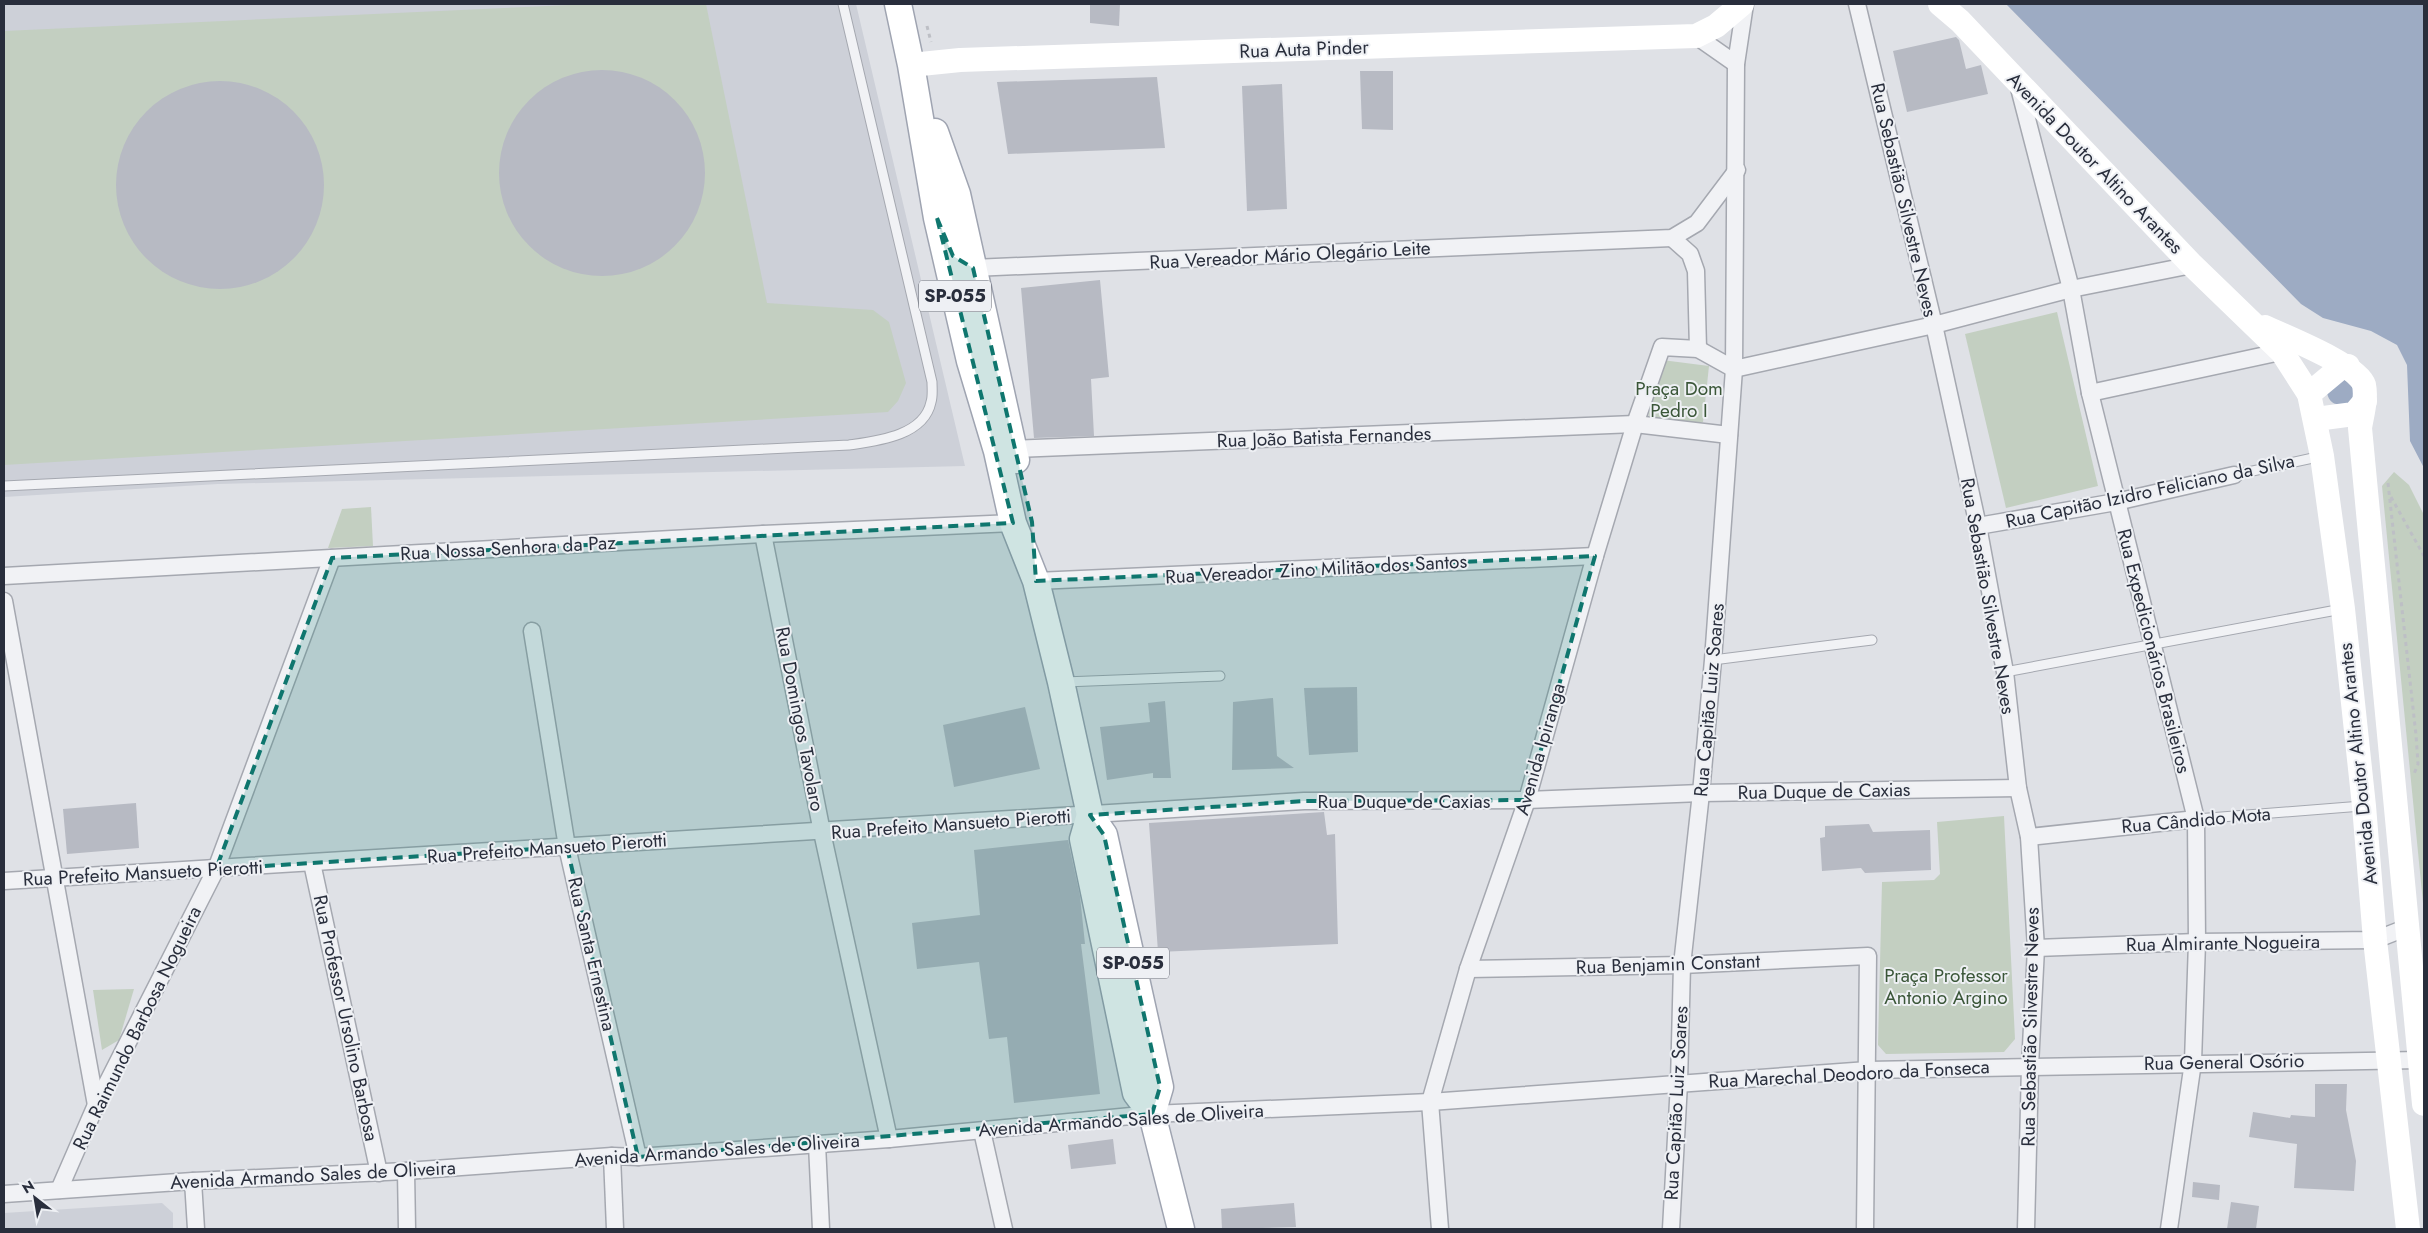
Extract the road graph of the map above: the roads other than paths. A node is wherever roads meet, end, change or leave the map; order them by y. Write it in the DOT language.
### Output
graph roads {
  1 [pos="843,4"];
  2 [pos="898,4"];
  3 [pos="1744,4"];
  4 [pos="1857,4"];
  5 [pos="1940,4"];
  6 [pos="1696,36"];
  7 [pos="1736,64"];
  8 [pos="911,65"];
  9 [pos="2017,82"];
  10 [pos="1737,170"];
  11 [pos="937,218"];
  12 [pos="1672,238"];
  13 [pos="2192,265"];
  14 [pos="974,268"];
  15 [pos="2071,289"];
  16 [pos="1934,325"];
  17 [pos="1698,349"];
  18 [pos="2292,349"];
  19 [pos="2348,366"];
  20 [pos="1734,369"];
  21 [pos="2090,393"];
  22 [pos="2309,394"];
  23 [pos="2365,401"];
  24 [pos="2316,419"];
  25 [pos="1635,424"];
  26 [pos="1729,436"];
  27 [pos="1014,449"];
  28 [pos="2322,456"];
  29 [pos="2234,475"];
  30 [pos="4,486"];
  31 [pos="2116,502"];
  32 [pos="1013,523"];
  33 [pos="1978,526"];
  34 [pos="763,534"];
  35 [pos="1596,556"];
  36 [pos="332,558"];
  37 [pos="4,576"];
  38 [pos="1036,581"];
  39 [pos="4,601"];
  40 [pos="2343,608"];
  41 [pos="532,631"];
  42 [pos="1872,640"];
  43 [pos="2153,644"];
  44 [pos="1713,660"];
  45 [pos="2005,672"];
  46 [pos="1220,676"];
  47 [pos="1061,682"];
  48 [pos="2018,788"];
  49 [pos="1701,793"];
  50 [pos="1527,800"];
  51 [pos="2364,806"];
  52 [pos="1090,815"];
  53 [pos="2196,819"];
  54 [pos="822,832"];
  55 [pos="2029,837"];
  56 [pos="567,846"];
  57 [pos="312,863"];
  58 [pos="216,869"];
  59 [pos="55,878"];
  60 [pos="4,881"];
  61 [pos="2408,927"];
  62 [pos="2375,940"];
  63 [pos="2197,942"];
  64 [pos="2036,948"];
  65 [pos="1682,965"];
  66 [pos="1468,969"];
  67 [pos="2420,1019"];
  68 [pos="2390,1060"];
  69 [pos="2419,1060"];
  70 [pos="2193,1062"];
  71 [pos="2030,1066"];
  72 [pos="1868,1070"];
  73 [pos="1679,1082"];
  74 [pos="1430,1102"];
  75 [pos="2424,1104"];
  76 [pos="96,1105"];
  77 [pos="1152,1114"];
  78 [pos="982,1131"];
  79 [pos="889,1138"];
  80 [pos="817,1144"];
  81 [pos="612,1156"];
  82 [pos="638,1157"];
  83 [pos="406,1171"];
  84 [pos="379,1172"];
  85 [pos="193,1181"];
  86 [pos="59,1190"];
  87 [pos="4,1194"];
  88 [pos="196,1229"];
  89 [pos="407,1229"];
  90 [pos="615,1229"];
  91 [pos="821,1229"];
  92 [pos="1004,1229"];
  93 [pos="1181,1229"];
  94 [pos="1440,1229"];
  95 [pos="1670,1229"];
  96 [pos="1865,1229"];
  97 [pos="2026,1229"];
  98 [pos="2169,1229"];
  99 [pos="2408,1229"];
  1 -- 30 [label="lane"];
  2 -- 8 [label="main road, SP-055"];
  3 -- 6 [label="main road"];
  3 -- 7 [label="street, Rua Capitão Luiz Soares"];
  4 -- 16 [label="street, Rua Sebastião Silvestre Neves"];
  5 -- 9 [label="main road, Avenida Doutor Altino Arantes"];
  6 -- 7 [label="street"];
  6 -- 8 [label="main road, Rua Auta Pinder"];
  7 -- 10 [label="street, Rua Capitão Luiz Soares"];
  8 -- 11 [label="main road, SP-055"];
  8 -- 14 [label="main road, SP-055"];
  9 -- 13 [label="main road, Avenida Doutor Altino Arantes"];
  9 -- 15 [label="street, Rua Expedicionários Brasileiros"];
  10 -- 12 [label="street"];
  10 -- 20 [label="street, Rua Capitão Luiz Soares"];
  11 -- 14 [label="street"];
  11 -- 32 [label="main road, SP-055"];
  12 -- 14 [label="street, Rua Vereador Mário Olegário Leite"];
  12 -- 17 [label="street"];
  13 -- 15 [label="street"];
  13 -- 18 [label="main road, Avenida Doutor Altino Arantes"];
  14 -- 27 [label="main road, SP-055"];
  15 -- 16 [label="street"];
  15 -- 21 [label="street, Rua Expedicionários Brasileiros"];
  16 -- 20 [label="street"];
  16 -- 33 [label="street, Rua Sebastião Silvestre Neves"];
  17 -- 20 [label="street, Avenida Ipiranga"];
  17 -- 25 [label="street, Avenida Ipiranga"];
  18 -- 19 [label="main road, Avenida Doutor Altino Arantes"];
  18 -- 21 [label="street"];
  18 -- 22 [label="main road, Avenida Doutor Altino Arantes"];
  19 -- 22 [label="main road"];
  19 -- 23 [label="main road, Avenida Doutor Altino Arantes"];
  20 -- 26 [label="street, Rua Capitão Luiz Soares"];
  21 -- 31 [label="street, Rua Expedicionários Brasileiros"];
  22 -- 24 [label="main road, Avenida Doutor Altino Arantes"];
  23 -- 24 [label="main road"];
  23 -- 61 [label="main road, Avenida Doutor Altino Arantes"];
  24 -- 28 [label="main road, Avenida Doutor Altino Arantes"];
  25 -- 26 [label="street, Rua João Batista Fernandes"];
  25 -- 27 [label="street, Rua João Batista Fernandes"];
  25 -- 35 [label="street, Avenida Ipiranga"];
  26 -- 44 [label="street, Rua Capitão Luiz Soares"];
  27 -- 38 [label="main road, SP-055"];
  28 -- 29 [label="lane, Rua Capitão Izidro Feliciano da Silva"];
  28 -- 40 [label="main road, Avenida Doutor Altino Arantes"];
  29 -- 31 [label="street, Rua Capitão Izidro Feliciano da Silva"];
  31 -- 33 [label="street, Rua Capitão Izidro Feliciano da Silva"];
  31 -- 43 [label="street, Rua Expedicionários Brasileiros"];
  32 -- 34 [label="street, Rua Nossa Senhora da Paz"];
  32 -- 38 [label="main road, SP-055"];
  33 -- 45 [label="street, Rua Sebastião Silvestre Neves"];
  34 -- 36 [label="street, Rua Nossa Senhora da Paz"];
  34 -- 54 [label="street, Rua Domingos Tavolaro"];
  35 -- 38 [label="street, Rua Vereador Zino Militão dos Santos"];
  35 -- 50 [label="street, Avenida Ipiranga"];
  36 -- 37 [label="street, Rua Nossa Senhora da Paz"];
  36 -- 58 [label="street, Rua Raimundo Barbosa Nogueira"];
  38 -- 47 [label="main road, SP-055"];
  39 -- 59 [label="street"];
  40 -- 43 [label="lane"];
  40 -- 51 [label="main road, Avenida Doutor Altino Arantes"];
  41 -- 56 [label="street, Rua Santa Ernestina"];
  42 -- 44 [label="lane"];
  43 -- 45 [label="lane"];
  43 -- 53 [label="street, Rua Expedicionários Brasileiros"];
  44 -- 49 [label="street, Rua Capitão Luiz Soares"];
  45 -- 48 [label="street, Rua Sebastião Silvestre Neves"];
  46 -- 47 [label="lane"];
  47 -- 52 [label="main road, SP-055"];
  48 -- 49 [label="street, Rua Duque de Caxias"];
  48 -- 55 [label="street, Rua Sebastião Silvestre Neves"];
  49 -- 50 [label="street, Rua Duque de Caxias"];
  49 -- 65 [label="street, Rua Capitão Luiz Soares"];
  50 -- 52 [label="street, Rua Duque de Caxias"];
  50 -- 66 [label="street, Avenida Ipiranga"];
  51 -- 53 [label="lane, Rua Cândido Mota"];
  51 -- 62 [label="main road, Avenida Doutor Altino Arantes"];
  52 -- 54 [label="street, Rua Prefeito Mansueto Pierotti"];
  52 -- 77 [label="main road"];
  53 -- 55 [label="street, Rua Cândido Mota"];
  53 -- 63 [label="street, Rua Expedicionários Brasileiros"];
  54 -- 56 [label="street, Rua Prefeito Mansueto Pierotti"];
  54 -- 79 [label="street, Rua Domingos Tavolaro"];
  55 -- 64 [label="street, Rua Sebastião Silvestre Neves"];
  56 -- 57 [label="street, Rua Prefeito Mansueto Pierotti"];
  56 -- 82 [label="street, Rua Santa Ernestina"];
  57 -- 58 [label="street, Rua Prefeito Mansueto Pierotti"];
  57 -- 84 [label="street, Rua Professor Ursolino Barbosa"];
  58 -- 59 [label="street, Rua Prefeito Mansueto Pierotti"];
  58 -- 76 [label="street, Rua Raimundo Barbosa Nogueira"];
  59 -- 60 [label="street, Rua Prefeito Mansueto Pierotti"];
  59 -- 76 [label="street"];
  61 -- 62 [label="street, Rua Almirante Nogueira"];
  61 -- 67 [label="main road, Avenida Doutor Altino Arantes"];
  62 -- 63 [label="street, Rua Almirante Nogueira"];
  62 -- 68 [label="main road, Avenida Doutor Altino Arantes"];
  63 -- 64 [label="street, Rua Almirante Nogueira"];
  63 -- 70 [label="street, Rua Expedicionários Brasileiros"];
  64 -- 71 [label="street, Rua Sebastião Silvestre Neves"];
  65 -- 66 [label="street, Rua Benjamin Constant"];
  65 -- 72 [label="street, Rua Benjamin Constant"];
  65 -- 73 [label="street, Rua Capitão Luiz Soares"];
  66 -- 74 [label="street, Avenida Ipiranga"];
  67 -- 69 [label="main road, Avenida Doutor Altino Arantes"];
  68 -- 69 [label="street, Rua General Osório"];
  68 -- 70 [label="street, Rua General Osório"];
  68 -- 99 [label="main road, Avenida Doutor Altino Arantes"];
  69 -- 75 [label="main road, Avenida Doutor Altino Arantes"];
  70 -- 71 [label="street, Rua General Osório"];
  70 -- 98 [label="street, Rua Expedicionários Brasileiros"];
  71 -- 72 [label="street, Rua Marechal Deodoro da Fonseca"];
  71 -- 97 [label="street, Rua Sebastião Silvestre Neves"];
  72 -- 73 [label="street, Rua Marechal Deodoro da Fonseca"];
  72 -- 96 [label="street"];
  73 -- 74 [label="street, Rua Marechal Deodoro da Fonseca"];
  73 -- 95 [label="street, Rua Capitão Luiz Soares"];
  74 -- 77 [label="street, Avenida Armando Sales de Oliveira"];
  74 -- 94 [label="street, Avenida Ipiranga"];
  76 -- 86 [label="street, Rua Raimundo Barbosa Nogueira"];
  77 -- 78 [label="street, Avenida Armando Sales de Oliveira"];
  77 -- 93 [label="main road"];
  78 -- 79 [label="street, Avenida Armando Sales de Oliveira"];
  78 -- 92 [label="street"];
  79 -- 80 [label="street, Avenida Armando Sales de Oliveira"];
  80 -- 82 [label="street, Avenida Armando Sales de Oliveira"];
  80 -- 91 [label="street"];
  81 -- 82 [label="street, Avenida Armando Sales de Oliveira"];
  81 -- 83 [label="street, Avenida Armando Sales de Oliveira"];
  81 -- 90 [label="street"];
  83 -- 84 [label="street, Avenida Armando Sales de Oliveira"];
  83 -- 89 [label="street"];
  84 -- 85 [label="street, Avenida Armando Sales de Oliveira"];
  85 -- 86 [label="street, Avenida Armando Sales de Oliveira"];
  85 -- 88 [label="street"];
  86 -- 87 [label="street, Avenida Armando Sales de Oliveira"];
}
